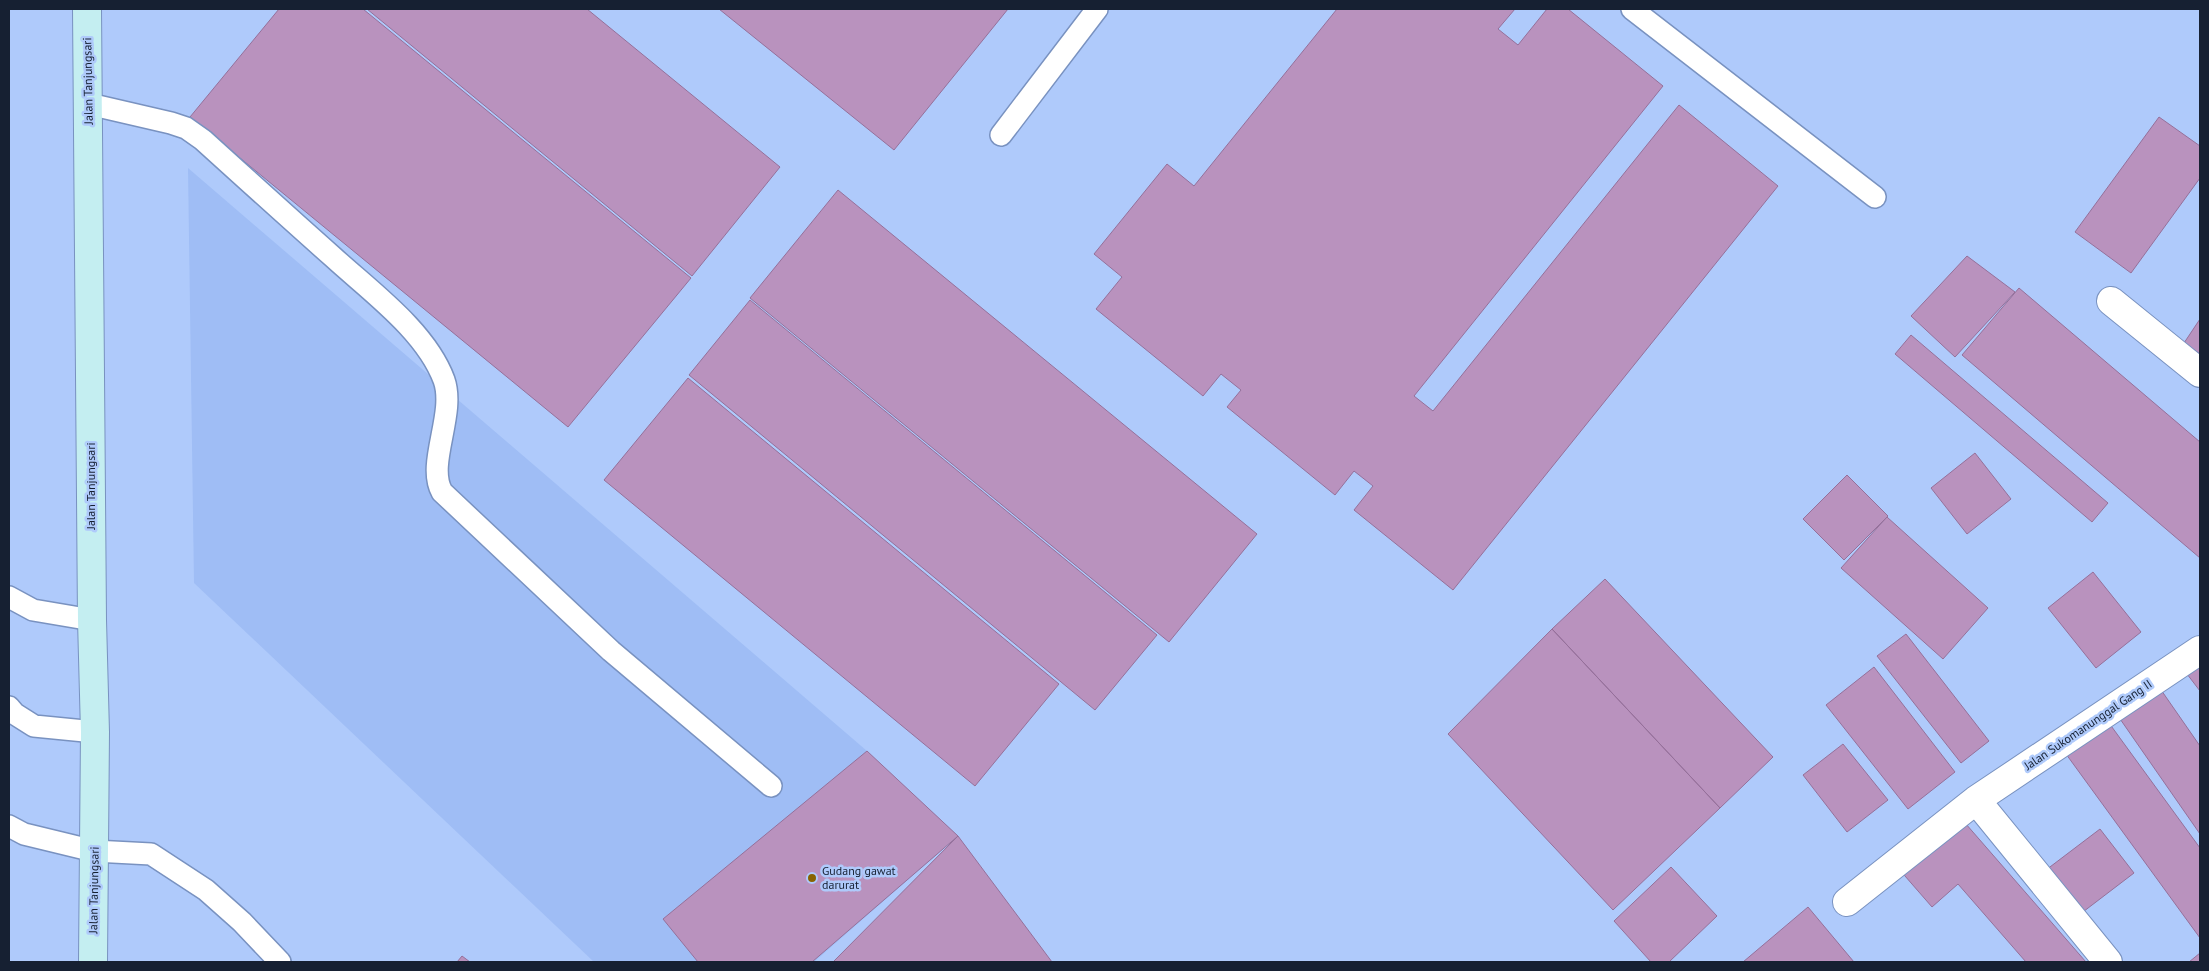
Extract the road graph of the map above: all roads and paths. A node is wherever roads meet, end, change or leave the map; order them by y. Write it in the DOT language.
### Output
graph roads {
  1 [pos="87,9"];
  2 [pos="1097,9"];
  3 [pos="1632,9"];
  4 [pos="89,104"];
  5 [pos="1001,135"];
  6 [pos="1875,198"];
  7 [pos="2111,301"];
  8 [pos="2200,373"];
  9 [pos="9,597"];
  10 [pos="92,620"];
  11 [pos="2200,650"];
  12 [pos="9,707"];
  13 [pos="95,732"];
  14 [pos="771,786"];
  15 [pos="1976,800"];
  16 [pos="9,826"];
  17 [pos="94,851"];
  18 [pos="1847,902"];
  19 [pos="93,962"];
  20 [pos="280,962"];
  21 [pos="2108,962"];
  1 -- 4 [label="main road, Jalan Tanjungsari"];
  2 -- 5 [label="lane"];
  3 -- 6 [label="lane"];
  4 -- 10 [label="main road, Jalan Tanjungsari"];
  4 -- 14 [label="lane"];
  7 -- 8 [label="street"];
  9 -- 10 [label="lane"];
  10 -- 13 [label="main road, Jalan Tanjungsari"];
  11 -- 15 [label="street, Jalan Sukomanunggal Gang II"];
  12 -- 13 [label="lane"];
  13 -- 17 [label="main road, Jalan Tanjungsari"];
  15 -- 18 [label="street, Jalan Sukomanunggal Gang II"];
  15 -- 21 [label="street"];
  16 -- 17 [label="lane"];
  17 -- 19 [label="main road, Jalan Tanjungsari"];
  17 -- 20 [label="lane"];
}
